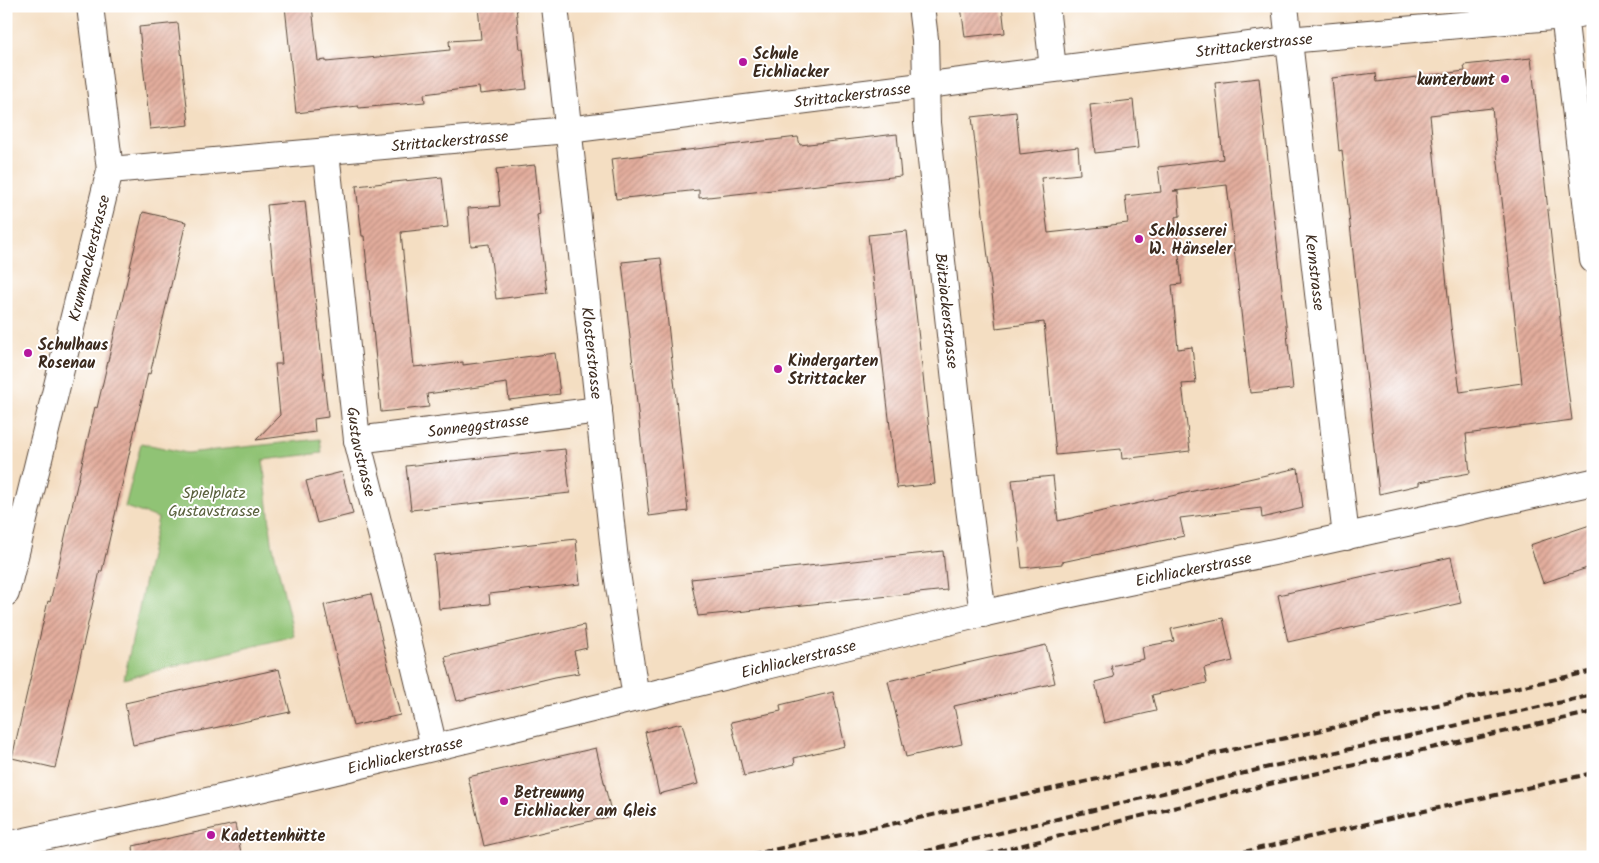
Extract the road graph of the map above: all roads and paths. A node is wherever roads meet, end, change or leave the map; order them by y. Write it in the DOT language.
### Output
graph roads {
  1 [pos="90,6"];
  2 [pos="555,6"];
  3 [pos="921,6"];
  4 [pos="1046,6"];
  5 [pos="1284,6"];
  6 [pos="1564,11"];
  7 [pos="1593,12"];
  8 [pos="1288,40"];
  9 [pos="1053,69"];
  10 [pos="926,86"];
  11 [pos="568,130"];
  12 [pos="326,152"];
  13 [pos="110,170"];
  14 [pos="1593,260"];
  15 [pos="599,410"];
  16 [pos="357,440"];
  17 [pos="1593,482"];
  18 [pos="1346,537"];
  19 [pos="6,592"];
  20 [pos="983,614"];
  21 [pos="636,698"];
  22 [pos="434,747"];
  23 [pos="6,845"];
  1 -- 13 [label="street, Krummackerstrasse"];
  2 -- 11 [label="street, Klosterstrasse"];
  3 -- 10 [label="street, Bütziackerstrasse"];
  4 -- 9 [label="street"];
  5 -- 8 [label="street, Kernstrasse"];
  6 -- 7 [label="street, Strittackerstrasse"];
  6 -- 8 [label="street, Strittackerstrasse"];
  6 -- 14 [label="street"];
  8 -- 9 [label="street, Strittackerstrasse"];
  8 -- 18 [label="street, Kernstrasse"];
  9 -- 10 [label="street, Strittackerstrasse"];
  10 -- 11 [label="street, Strittackerstrasse"];
  10 -- 20 [label="street, Bütziackerstrasse"];
  11 -- 12 [label="street, Strittackerstrasse"];
  11 -- 15 [label="street, Klosterstrasse"];
  12 -- 13 [label="street, Strittackerstrasse"];
  12 -- 16 [label="street, Gustavstrasse"];
  13 -- 19 [label="street, Krummackerstrasse"];
  15 -- 16 [label="street, Sonneggstrasse"];
  15 -- 21 [label="street, Klosterstrasse"];
  16 -- 22 [label="street, Gustavstrasse"];
  17 -- 18 [label="street, Eichliackerstrasse"];
  18 -- 20 [label="street, Eichliackerstrasse"];
  20 -- 21 [label="street, Eichliackerstrasse"];
  21 -- 22 [label="street, Eichliackerstrasse"];
  22 -- 23 [label="street, Eichliackerstrasse"];
}
